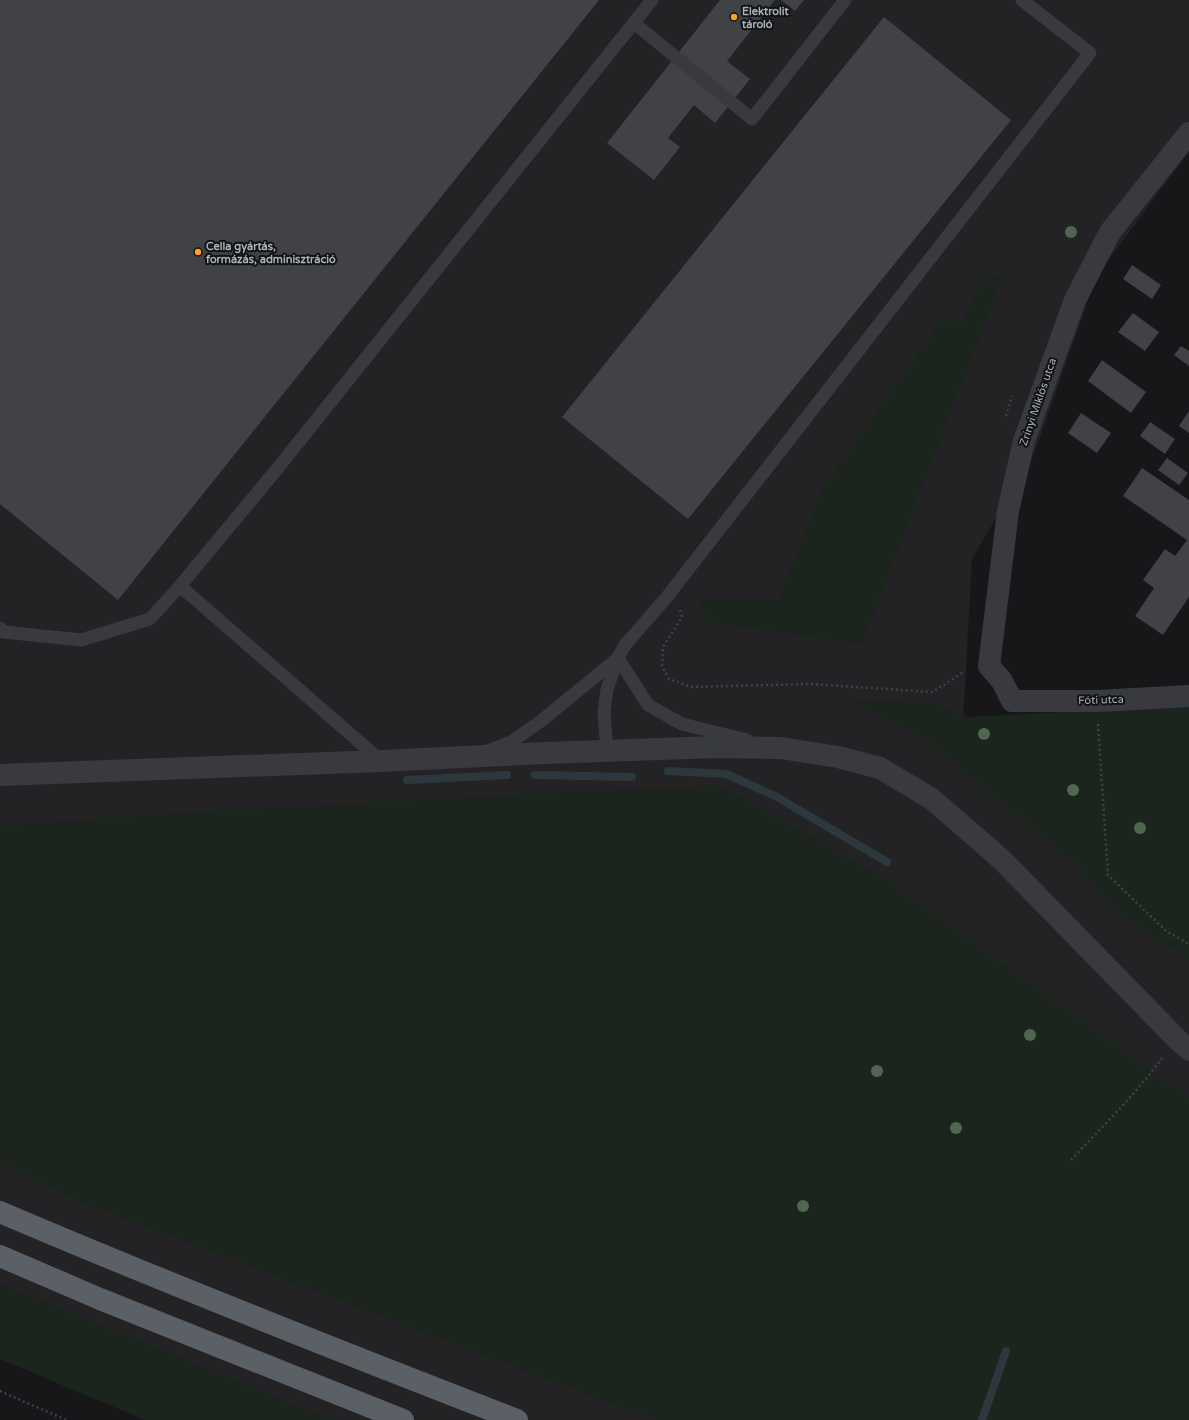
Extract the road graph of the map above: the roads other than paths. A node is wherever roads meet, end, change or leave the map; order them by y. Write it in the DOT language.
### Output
graph roads {
  1 [pos="652,0"];
  2 [pos="845,0"];
  3 [pos="1022,0"];
  4 [pos="634,23"];
  5 [pos="1189,133"];
  6 [pos="180,586"];
  7 [pos="0,628"];
  8 [pos="618,658"];
  9 [pos="1189,696"];
  10 [pos="1012,701"];
  11 [pos="781,748"];
  12 [pos="608,751"];
  13 [pos="475,757"];
  14 [pos="381,761"];
  15 [pos="0,776"];
  16 [pos="1183,1044"];
  17 [pos="0,1212"];
  18 [pos="0,1256"];
  19 [pos="403,1420"];
  20 [pos="517,1420"];
  1 -- 4 [label="lane"];
  2 -- 4 [label="lane"];
  3 -- 8 [label="lane"];
  4 -- 6 [label="lane"];
  5 -- 10 [label="street, Zrínyi Miklós utca"];
  6 -- 7 [label="lane"];
  6 -- 14 [label="lane"];
  8 -- 11 [label="lane"];
  8 -- 12 [label="lane"];
  8 -- 13 [label="lane"];
  9 -- 10 [label="street, Fóti utca"];
  11 -- 12 [label="street"];
  11 -- 16 [label="street"];
  12 -- 13 [label="street"];
  13 -- 14 [label="street"];
  14 -- 15 [label="street"];
  17 -- 20 [label="highway"];
  18 -- 19 [label="highway"];
}
